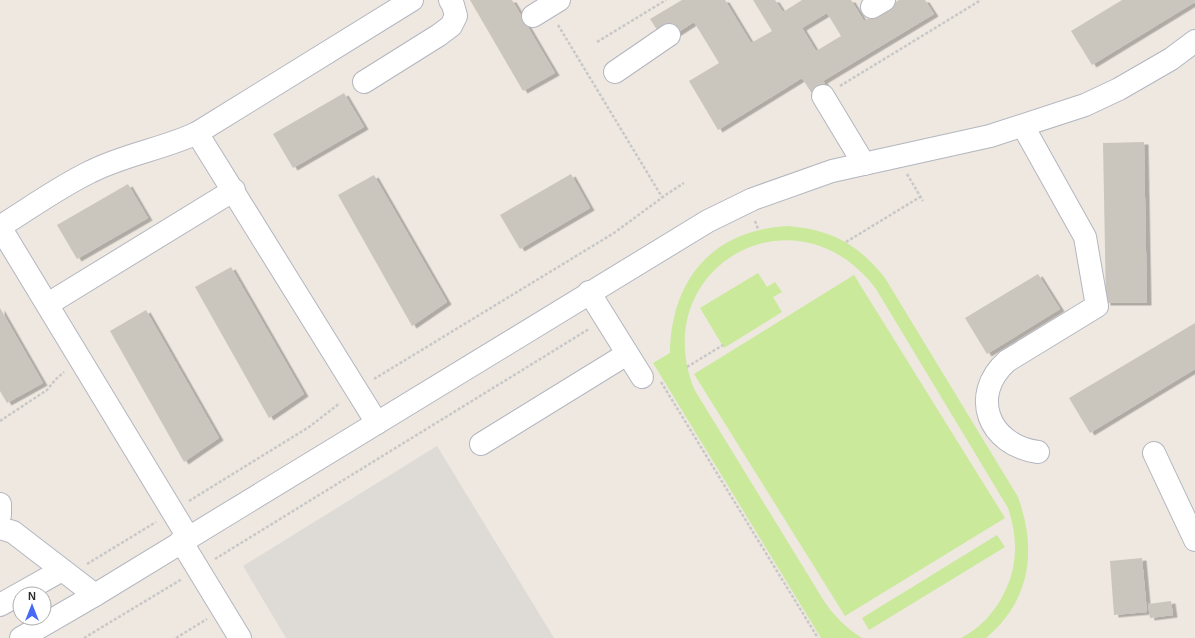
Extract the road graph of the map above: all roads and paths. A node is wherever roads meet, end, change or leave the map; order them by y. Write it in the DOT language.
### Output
graph roads {
  1 [pos="412,0"];
  2 [pos="450,0"];
  3 [pos="666,0"];
  4 [pos="981,0"];
  5 [pos="546,8"];
  6 [pos="669,35"];
  7 [pos="1195,41"];
  8 [pos="597,42"];
  9 [pos="615,72"];
  10 [pos="364,82"];
  11 [pos="823,96"];
  12 [pos="1023,126"];
  13 [pos="197,133"];
  14 [pos="896,157"];
  15 [pos="864,164"];
  16 [pos="684,183"];
  17 [pos="234,190"];
  18 [pos="662,197"];
  19 [pos="920,197"];
  20 [pos="923,201"];
  21 [pos="0,227"];
  22 [pos="846,242"];
  23 [pos="589,292"];
  24 [pos="48,304"];
  25 [pos="606,319"];
  26 [pos="723,345"];
  27 [pos="627,354"];
  28 [pos="82,360"];
  29 [pos="687,367"];
  30 [pos="650,378"];
  31 [pos="356,390"];
  32 [pos="0,421"];
  33 [pos="377,423"];
  34 [pos="482,444"];
  35 [pos="1038,452"];
  36 [pos="1154,453"];
  37 [pos="1187,501"];
  38 [pos="0,504"];
  39 [pos="172,511"];
  40 [pos="0,516"];
  41 [pos="0,528"];
  42 [pos="184,539"];
  43 [pos="1195,540"];
  44 [pos="198,569"];
  45 [pos="65,572"];
  46 [pos="95,595"];
  47 [pos="0,605"];
  48 [pos="223,610"];
  49 [pos="21,638"];
  50 [pos="84,638"];
  51 [pos="176,638"];
  52 [pos="240,638"];
  53 [pos="818,638"];
  1 -- 13 [label="lane"];
  2 -- 10 [label="lane"];
  3 -- 8 [label="path"];
  4 -- 11 [label="path"];
  5 -- 18 [label="path"];
  6 -- 9 [label="lane"];
  7 -- 12 [label="lane"];
  11 -- 15 [label="lane"];
  12 -- 14 [label="lane"];
  12 -- 35 [label="lane"];
  13 -- 17 [label="lane"];
  13 -- 21 [label="lane"];
  14 -- 15 [label="lane"];
  14 -- 19 [label="path"];
  15 -- 23 [label="lane"];
  16 -- 18 [label="path"];
  17 -- 24 [label="lane"];
  17 -- 31 [label="lane"];
  18 -- 31 [label="path"];
  19 -- 20 [label="path"];
  19 -- 22 [label="path"];
  21 -- 24 [label="lane"];
  23 -- 25 [label="lane"];
  23 -- 33 [label="lane"];
  24 -- 28 [label="lane"];
  25 -- 27 [label="lane"];
  25 -- 44 [label="path"];
  26 -- 29 [label="path"];
  27 -- 30 [label="lane"];
  27 -- 34 [label="lane"];
  28 -- 32 [label="path"];
  28 -- 39 [label="lane"];
  30 -- 53 [label="path"];
  31 -- 33 [label="lane"];
  31 -- 39 [label="path"];
  33 -- 42 [label="lane"];
  36 -- 37 [label="lane"];
  37 -- 43 [label="lane"];
  38 -- 40 [label="lane"];
  39 -- 42 [label="lane"];
  39 -- 45 [label="path"];
  41 -- 45 [label="lane"];
  42 -- 44 [label="lane"];
  42 -- 46 [label="lane"];
  44 -- 48 [label="lane"];
  44 -- 50 [label="path"];
  45 -- 46 [label="lane"];
  45 -- 47 [label="lane"];
  46 -- 49 [label="lane"];
  48 -- 51 [label="path"];
  48 -- 52 [label="lane"];
}
